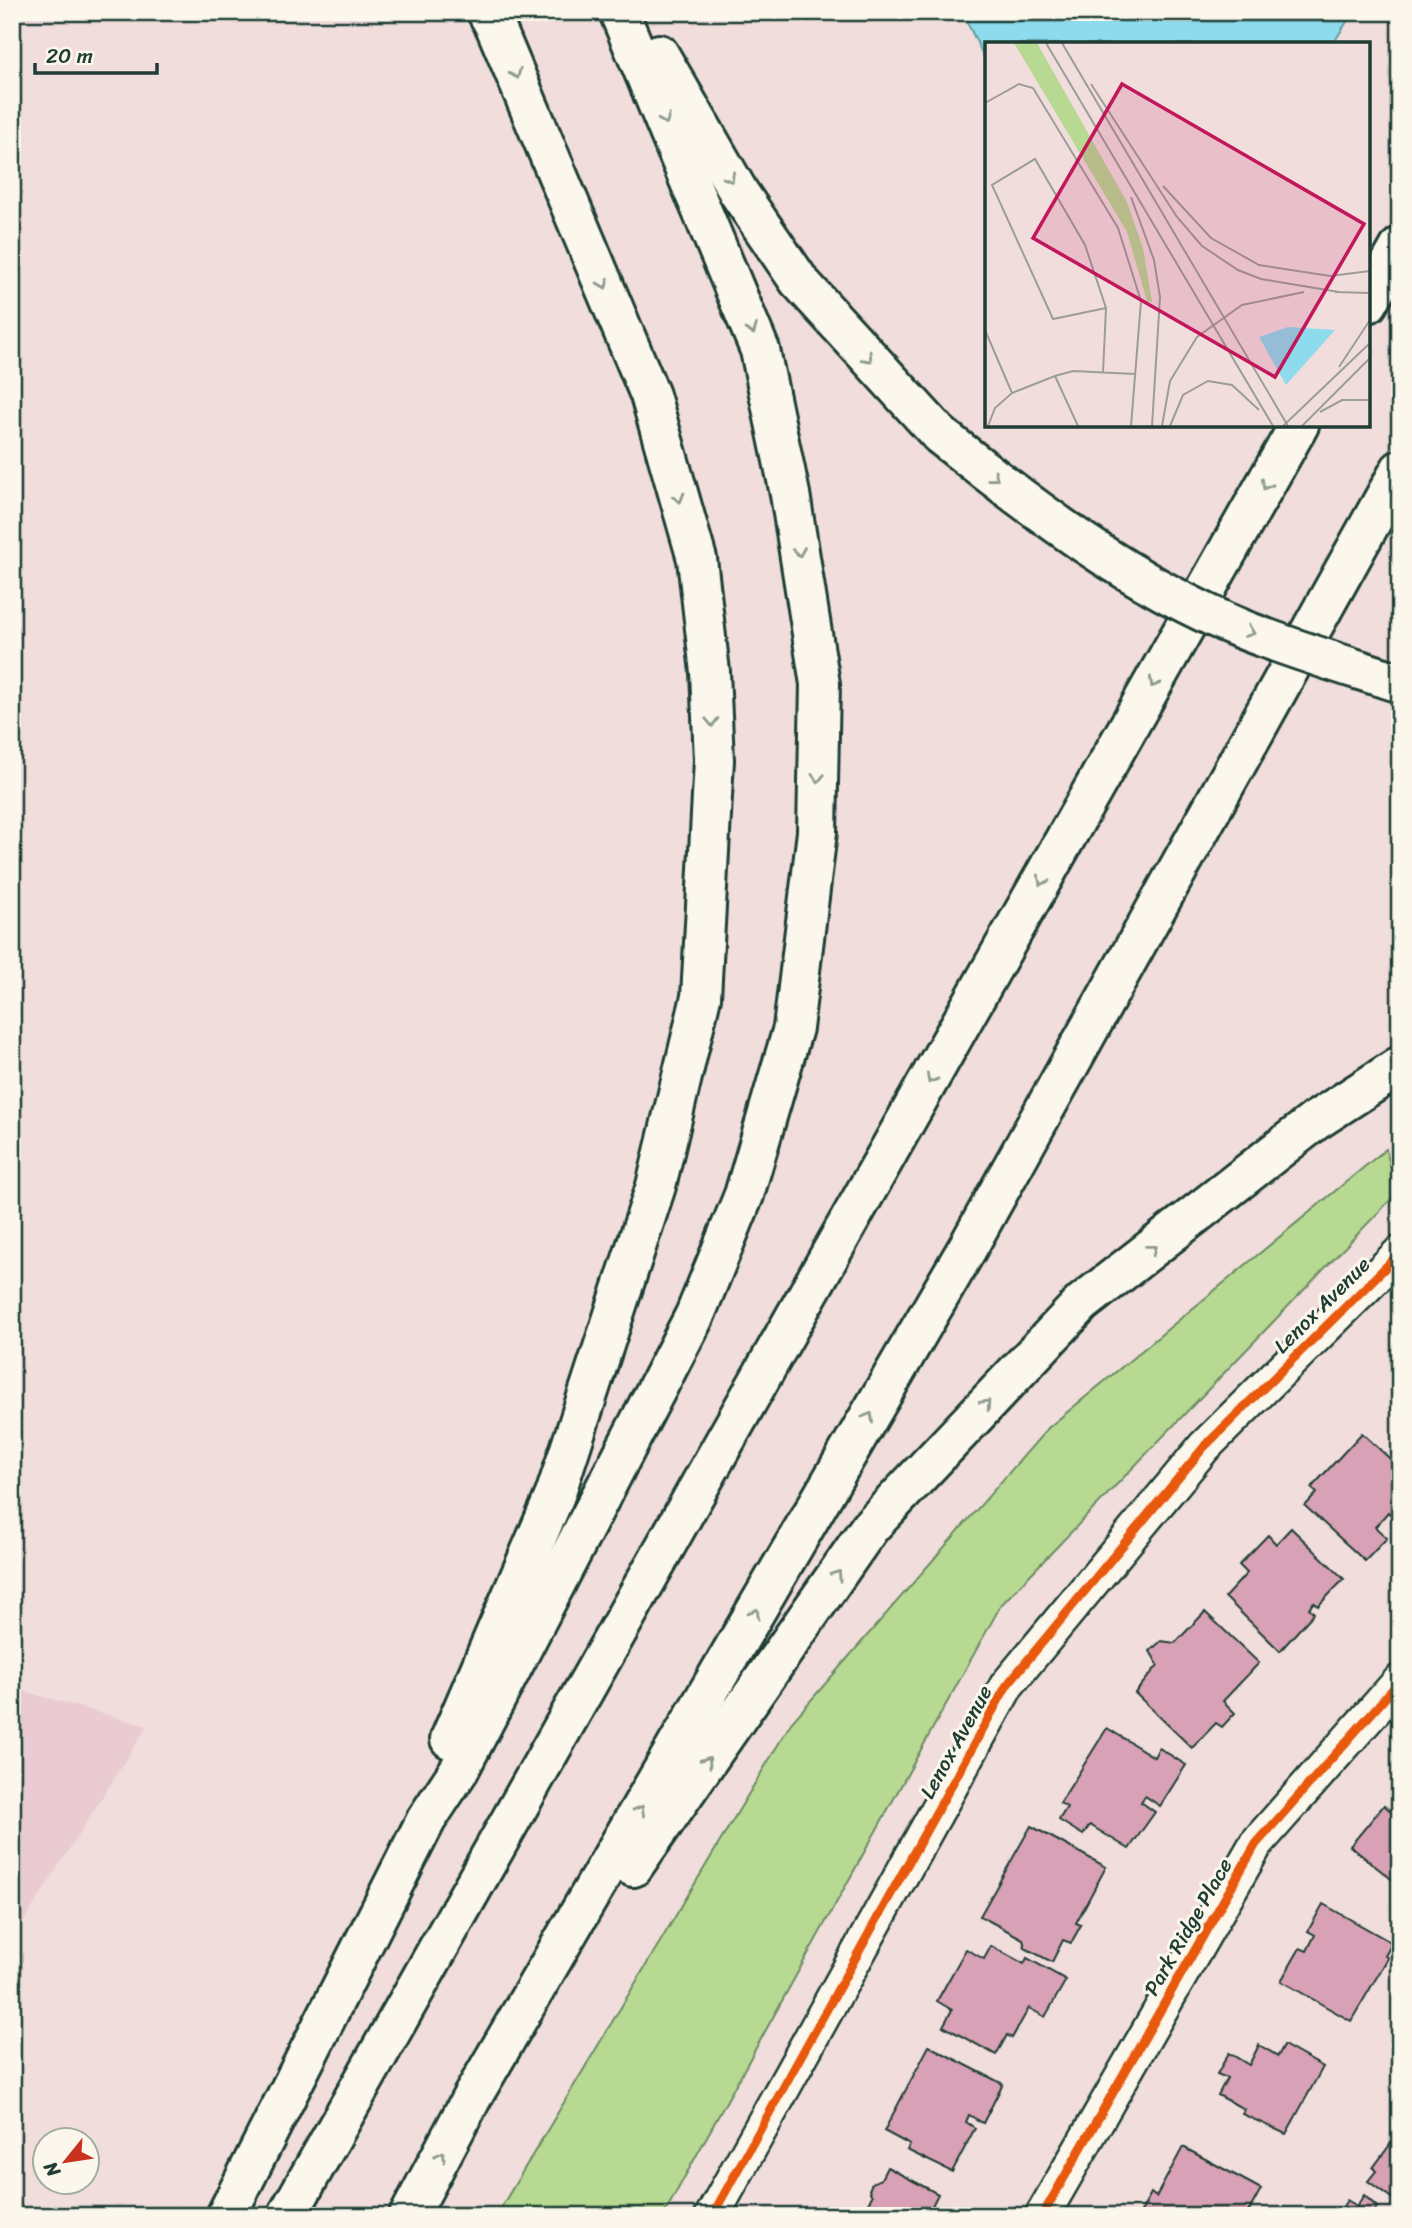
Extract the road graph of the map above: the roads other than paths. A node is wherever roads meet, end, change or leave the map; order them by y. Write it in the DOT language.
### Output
graph roads {
  1 [pos="486,12"];
  2 [pos="618,12"];
  3 [pos="635,12"];
  4 [pos="1400,247"];
  5 [pos="1370,300"];
  6 [pos="1298,427"];
  7 [pos="1400,470"];
  8 [pos="1400,683"];
  9 [pos="1400,1066"];
  10 [pos="1400,1253"];
  11 [pos="1400,1681"];
  12 [pos="426,1820"];
  13 [pos="471,2099"];
  14 [pos="226,2216"];
  15 [pos="287,2216"];
  16 [pos="409,2216"];
  17 [pos="712,2216"];
  18 [pos="1042,2216"];
  1 -- 12 [label="highway, one-way"];
  2 -- 12 [label="highway, one-way"];
  3 -- 8 [label="highway, one-way, bridge"];
  4 -- 5 [label="highway"];
  6 -- 15 [label="highway, one-way"];
  13 -- 7 [label="highway, one-way"];
  13 -- 9 [label="highway, one-way"];
  10 -- 17 [label="street, Lenox Avenue"];
  11 -- 18 [label="street, Park Ridge Place"];
  12 -- 14 [label="highway"];
  16 -- 13 [label="highway, one-way"];
}
